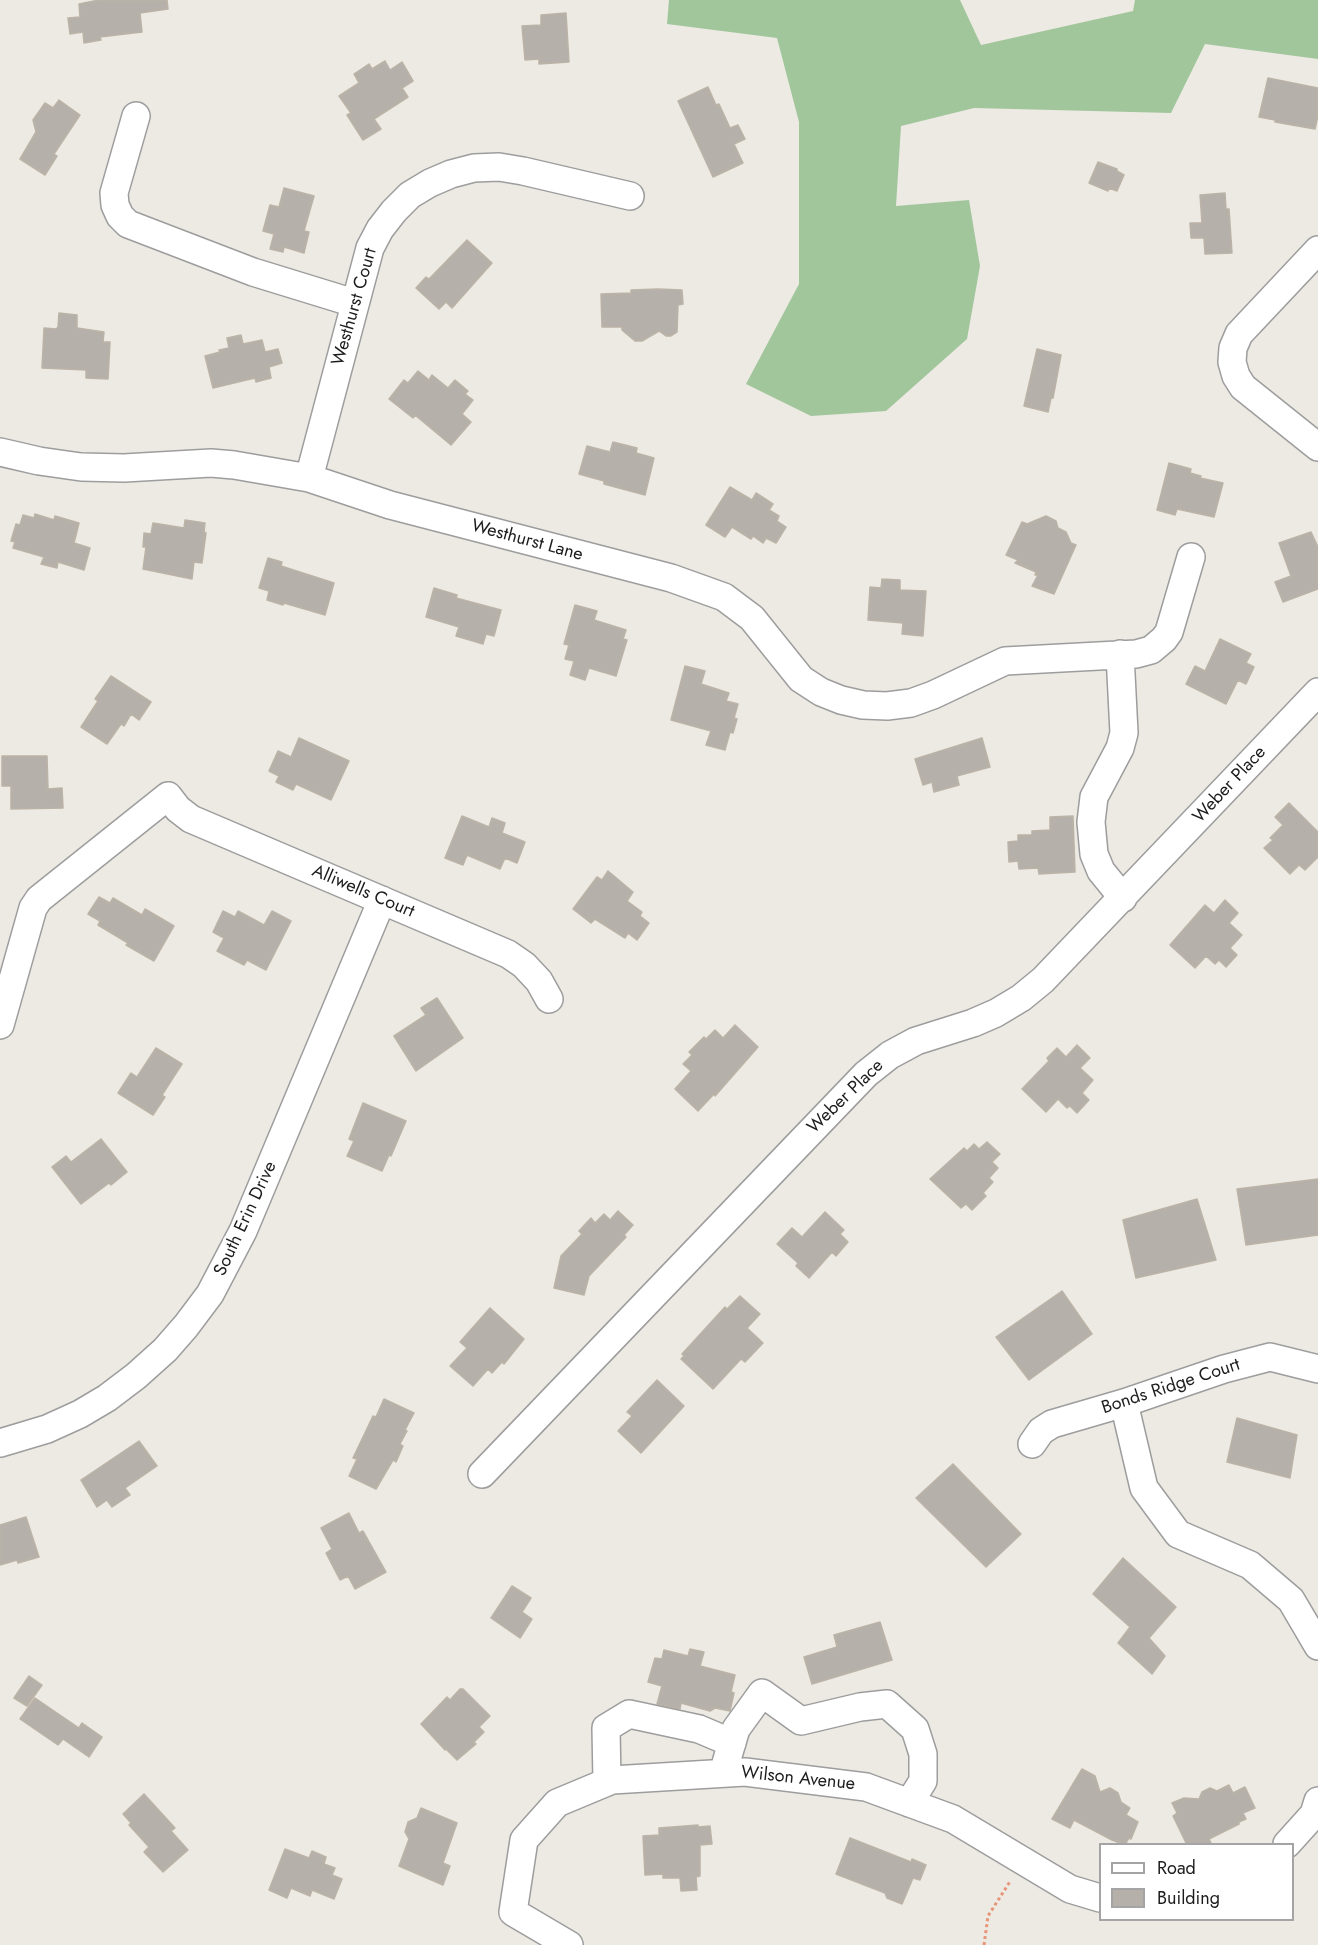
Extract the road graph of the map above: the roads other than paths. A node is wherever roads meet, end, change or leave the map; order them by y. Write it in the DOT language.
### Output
graph roads {
  1 [pos="136,116"];
  2 [pos="630,196"];
  3 [pos="1318,250"];
  4 [pos="354,303"];
  5 [pos="1318,447"];
  6 [pos="0,452"];
  7 [pos="309,478"];
  8 [pos="1191,557"];
  9 [pos="1120,654"];
  10 [pos="1318,692"];
  11 [pos="1123,898"];
  12 [pos="382,900"];
  13 [pos="549,999"];
  14 [pos="0,1025"];
  15 [pos="1318,1369"];
  16 [pos="1124,1403"];
  17 [pos="0,1443"];
  18 [pos="1032,1444"];
  19 [pos="482,1474"];
  20 [pos="1318,1646"];
  21 [pos="732,1743"];
  22 [pos="723,1773"];
  23 [pos="607,1782"];
  24 [pos="1318,1802"];
  25 [pos="909,1803"];
  26 [pos="1289,1843"];
  27 [pos="1099,1897"];
  28 [pos="569,1945"];
  1 -- 4 [label="street"];
  2 -- 4 [label="street, Westhurst Court"];
  3 -- 5 [label="street"];
  4 -- 7 [label="street, Westhurst Court"];
  6 -- 7 [label="street, Westhurst Lane"];
  7 -- 9 [label="street, Westhurst Lane"];
  8 -- 9 [label="street"];
  9 -- 11 [label="street"];
  10 -- 11 [label="street, Weber Place"];
  11 -- 19 [label="street, Weber Place"];
  12 -- 13 [label="street, Alliwells Court"];
  12 -- 14 [label="street, Alliwells Court"];
  12 -- 17 [label="street, South Erin Drive"];
  15 -- 16 [label="street, Bonds Ridge Court"];
  16 -- 18 [label="street, Bonds Ridge Court"];
  16 -- 20 [label="street"];
  21 -- 22 [label="street"];
  21 -- 23 [label="street"];
  21 -- 25 [label="street"];
  22 -- 23 [label="street, Wilson Avenue"];
  22 -- 25 [label="street, Wilson Avenue"];
  23 -- 28 [label="street, Wilson Avenue"];
  24 -- 26 [label="street"];
  25 -- 27 [label="street, Wilson Avenue"];
}
